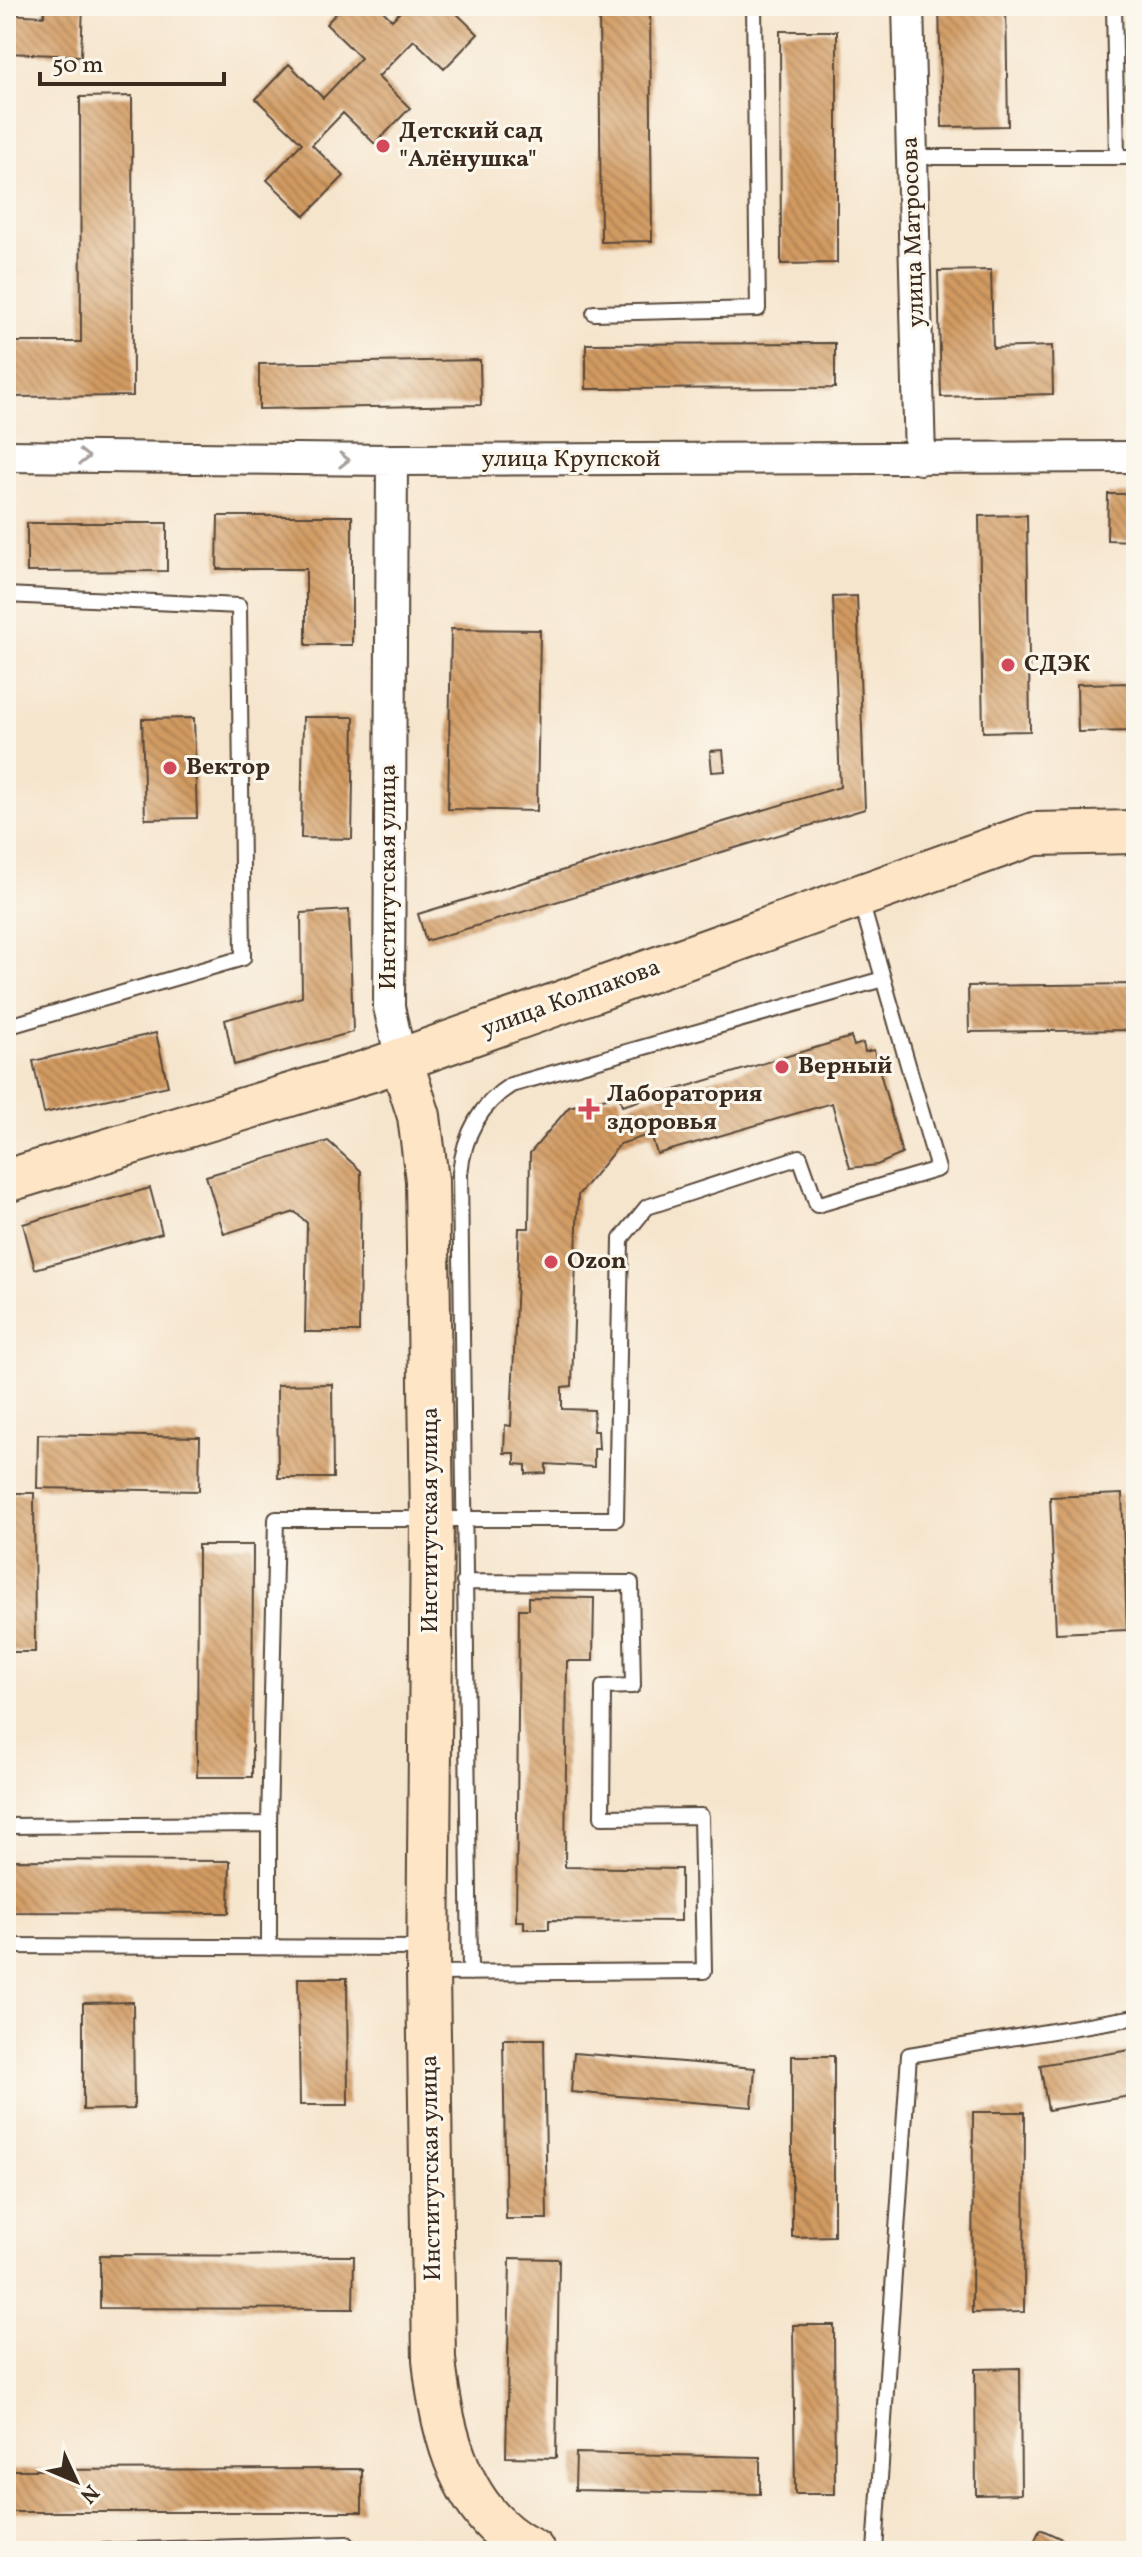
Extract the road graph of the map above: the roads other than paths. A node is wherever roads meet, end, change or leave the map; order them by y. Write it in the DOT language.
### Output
graph roads {
  1 [pos="754,6"];
  2 [pos="908,6"];
  3 [pos="1114,6"];
  4 [pos="912,157"];
  5 [pos="1117,157"];
  6 [pos="1136,157"];
  7 [pos="594,313"];
  8 [pos="6,456"];
  9 [pos="1136,457"];
  10 [pos="920,459"];
  11 [pos="392,460"];
  12 [pos="6,595"];
  13 [pos="1136,832"];
  14 [pos="860,897"];
  15 [pos="883,979"];
  16 [pos="6,1027"];
  17 [pos="401,1060"];
  18 [pos="6,1181"];
  19 [pos="448,1518"];
  20 [pos="464,1582"];
  21 [pos="269,1824"];
  22 [pos="6,1826"];
  23 [pos="6,1946"];
  24 [pos="269,1948"];
  25 [pos="429,1960"];
  26 [pos="470,1973"];
  27 [pos="1136,2017"];
  28 [pos="510,2541"];
  29 [pos="347,2544"];
  30 [pos="100,2551"];
  31 [pos="875,2551"];
  1 -- 7 [label="lane"];
  2 -- 4 [label="street, улица Матросова"];
  3 -- 5 [label="lane"];
  4 -- 5 [label="lane"];
  4 -- 10 [label="street, улица Матросова"];
  5 -- 6 [label="lane"];
  8 -- 11 [label="street, улица Крупской, one-way"];
  9 -- 10 [label="street, улица Крупской"];
  10 -- 11 [label="street, улица Крупской"];
  11 -- 17 [label="street, Институтская улица"];
  12 -- 16 [label="lane"];
  13 -- 14 [label="street, улица Колпакова"];
  14 -- 15 [label="lane"];
  14 -- 17 [label="street, улица Колпакова"];
  15 -- 19 [label="lane"];
  15 -- 19 [label="lane"];
  17 -- 18 [label="street, улица Колпакова"];
  17 -- 19 [label="street, Институтская улица"];
  19 -- 20 [label="lane"];
  19 -- 21 [label="lane"];
  19 -- 25 [label="street, Институтская улица"];
  20 -- 26 [label="lane"];
  20 -- 26 [label="lane"];
  21 -- 22 [label="lane"];
  21 -- 24 [label="lane"];
  23 -- 24 [label="lane"];
  24 -- 25 [label="lane"];
  25 -- 26 [label="lane"];
  25 -- 28 [label="street, Институтская улица"];
  27 -- 31 [label="lane"];
  29 -- 30 [label="lane"];
}
